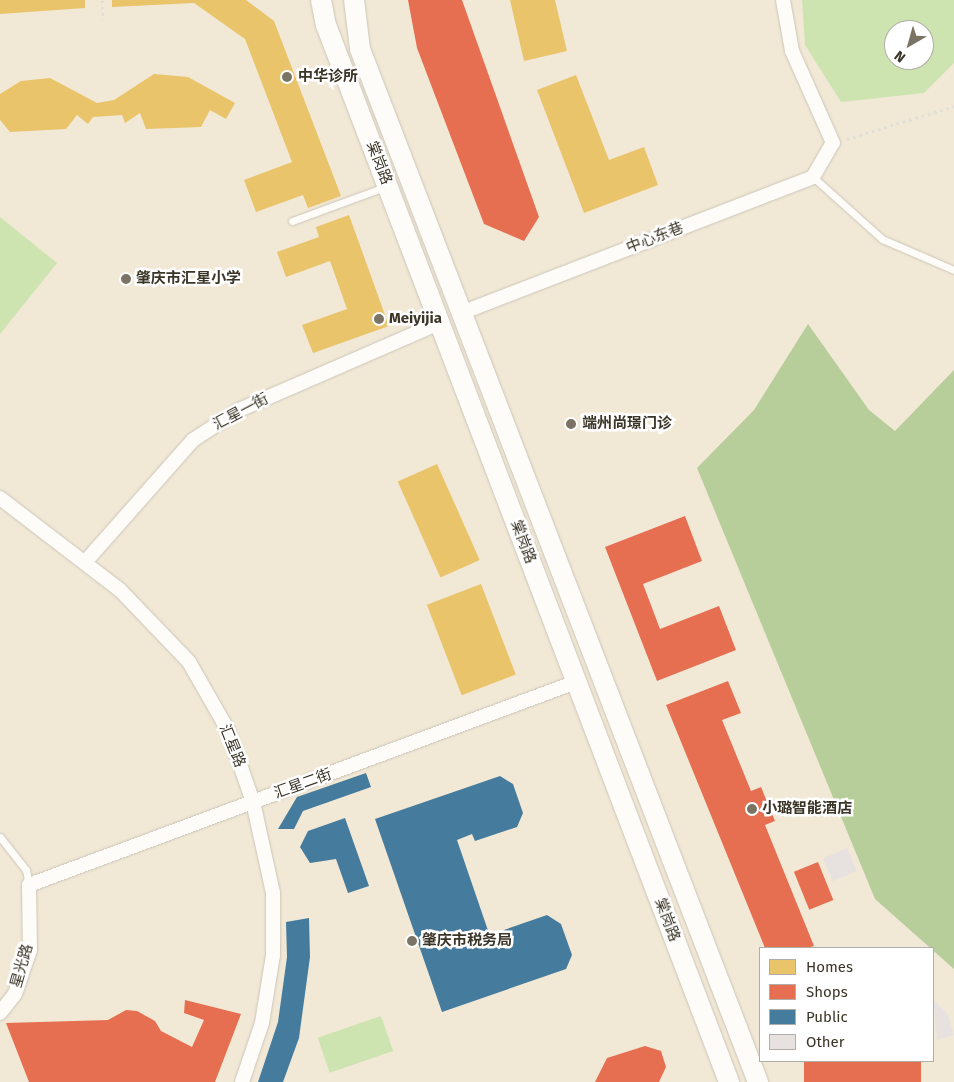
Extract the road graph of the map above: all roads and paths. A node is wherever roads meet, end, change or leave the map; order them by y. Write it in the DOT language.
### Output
graph roads {
  1 [pos="102,0"];
  2 [pos="307,0"];
  3 [pos="322,0"];
  4 [pos="354,0"];
  5 [pos="783,0"];
  6 [pos="103,20"];
  7 [pos="326,25"];
  8 [pos="360,49"];
  9 [pos="337,54"];
  10 [pos="954,106"];
  11 [pos="833,143"];
  12 [pos="813,177"];
  13 [pos="387,186"];
  14 [pos="292,221"];
  15 [pos="954,270"];
  16 [pos="461,312"];
  17 [pos="439,323"];
  18 [pos="0,498"];
  19 [pos="86,561"];
  20 [pos="576,682"];
  21 [pos="253,802"];
  22 [pos="659,825"];
  23 [pos="634,834"];
  24 [pos="0,837"];
  25 [pos="29,885"];
  26 [pos="0,1013"];
  27 [pos="242,1082"];
  28 [pos="729,1082"];
  29 [pos="758,1082"];
  1 -- 6 [label="path"];
  2 -- 7 [label="main road"];
  3 -- 7 [label="main road, 棠岗路"];
  4 -- 8 [label="main road, 棠岗路"];
  5 -- 11 [label="street"];
  7 -- 9 [label="main road, 棠岗路"];
  8 -- 9 [label="main road"];
  8 -- 16 [label="main road, 棠岗路"];
  9 -- 13 [label="main road, 棠岗路"];
  10 -- 11 [label="path"];
  11 -- 12 [label="street"];
  12 -- 15 [label="lane"];
  12 -- 16 [label="street, 中心东巷"];
  13 -- 14 [label="lane"];
  13 -- 17 [label="main road, 棠岗路"];
  16 -- 22 [label="main road, 棠岗路"];
  17 -- 19 [label="street, 汇星一街"];
  17 -- 20 [label="main road, 棠岗路"];
  18 -- 19 [label="street, 汇星路"];
  19 -- 21 [label="street, 汇星路"];
  20 -- 21 [label="street, 汇星二街"];
  20 -- 23 [label="main road, 棠岗路"];
  21 -- 25 [label="street, 汇星二街"];
  21 -- 27 [label="street, 汇星路"];
  22 -- 23 [label="main road"];
  22 -- 29 [label="main road, 棠岗路"];
  23 -- 28 [label="main road, 棠岗路"];
  24 -- 25 [label="lane"];
  25 -- 26 [label="street, 星光路"];
}
